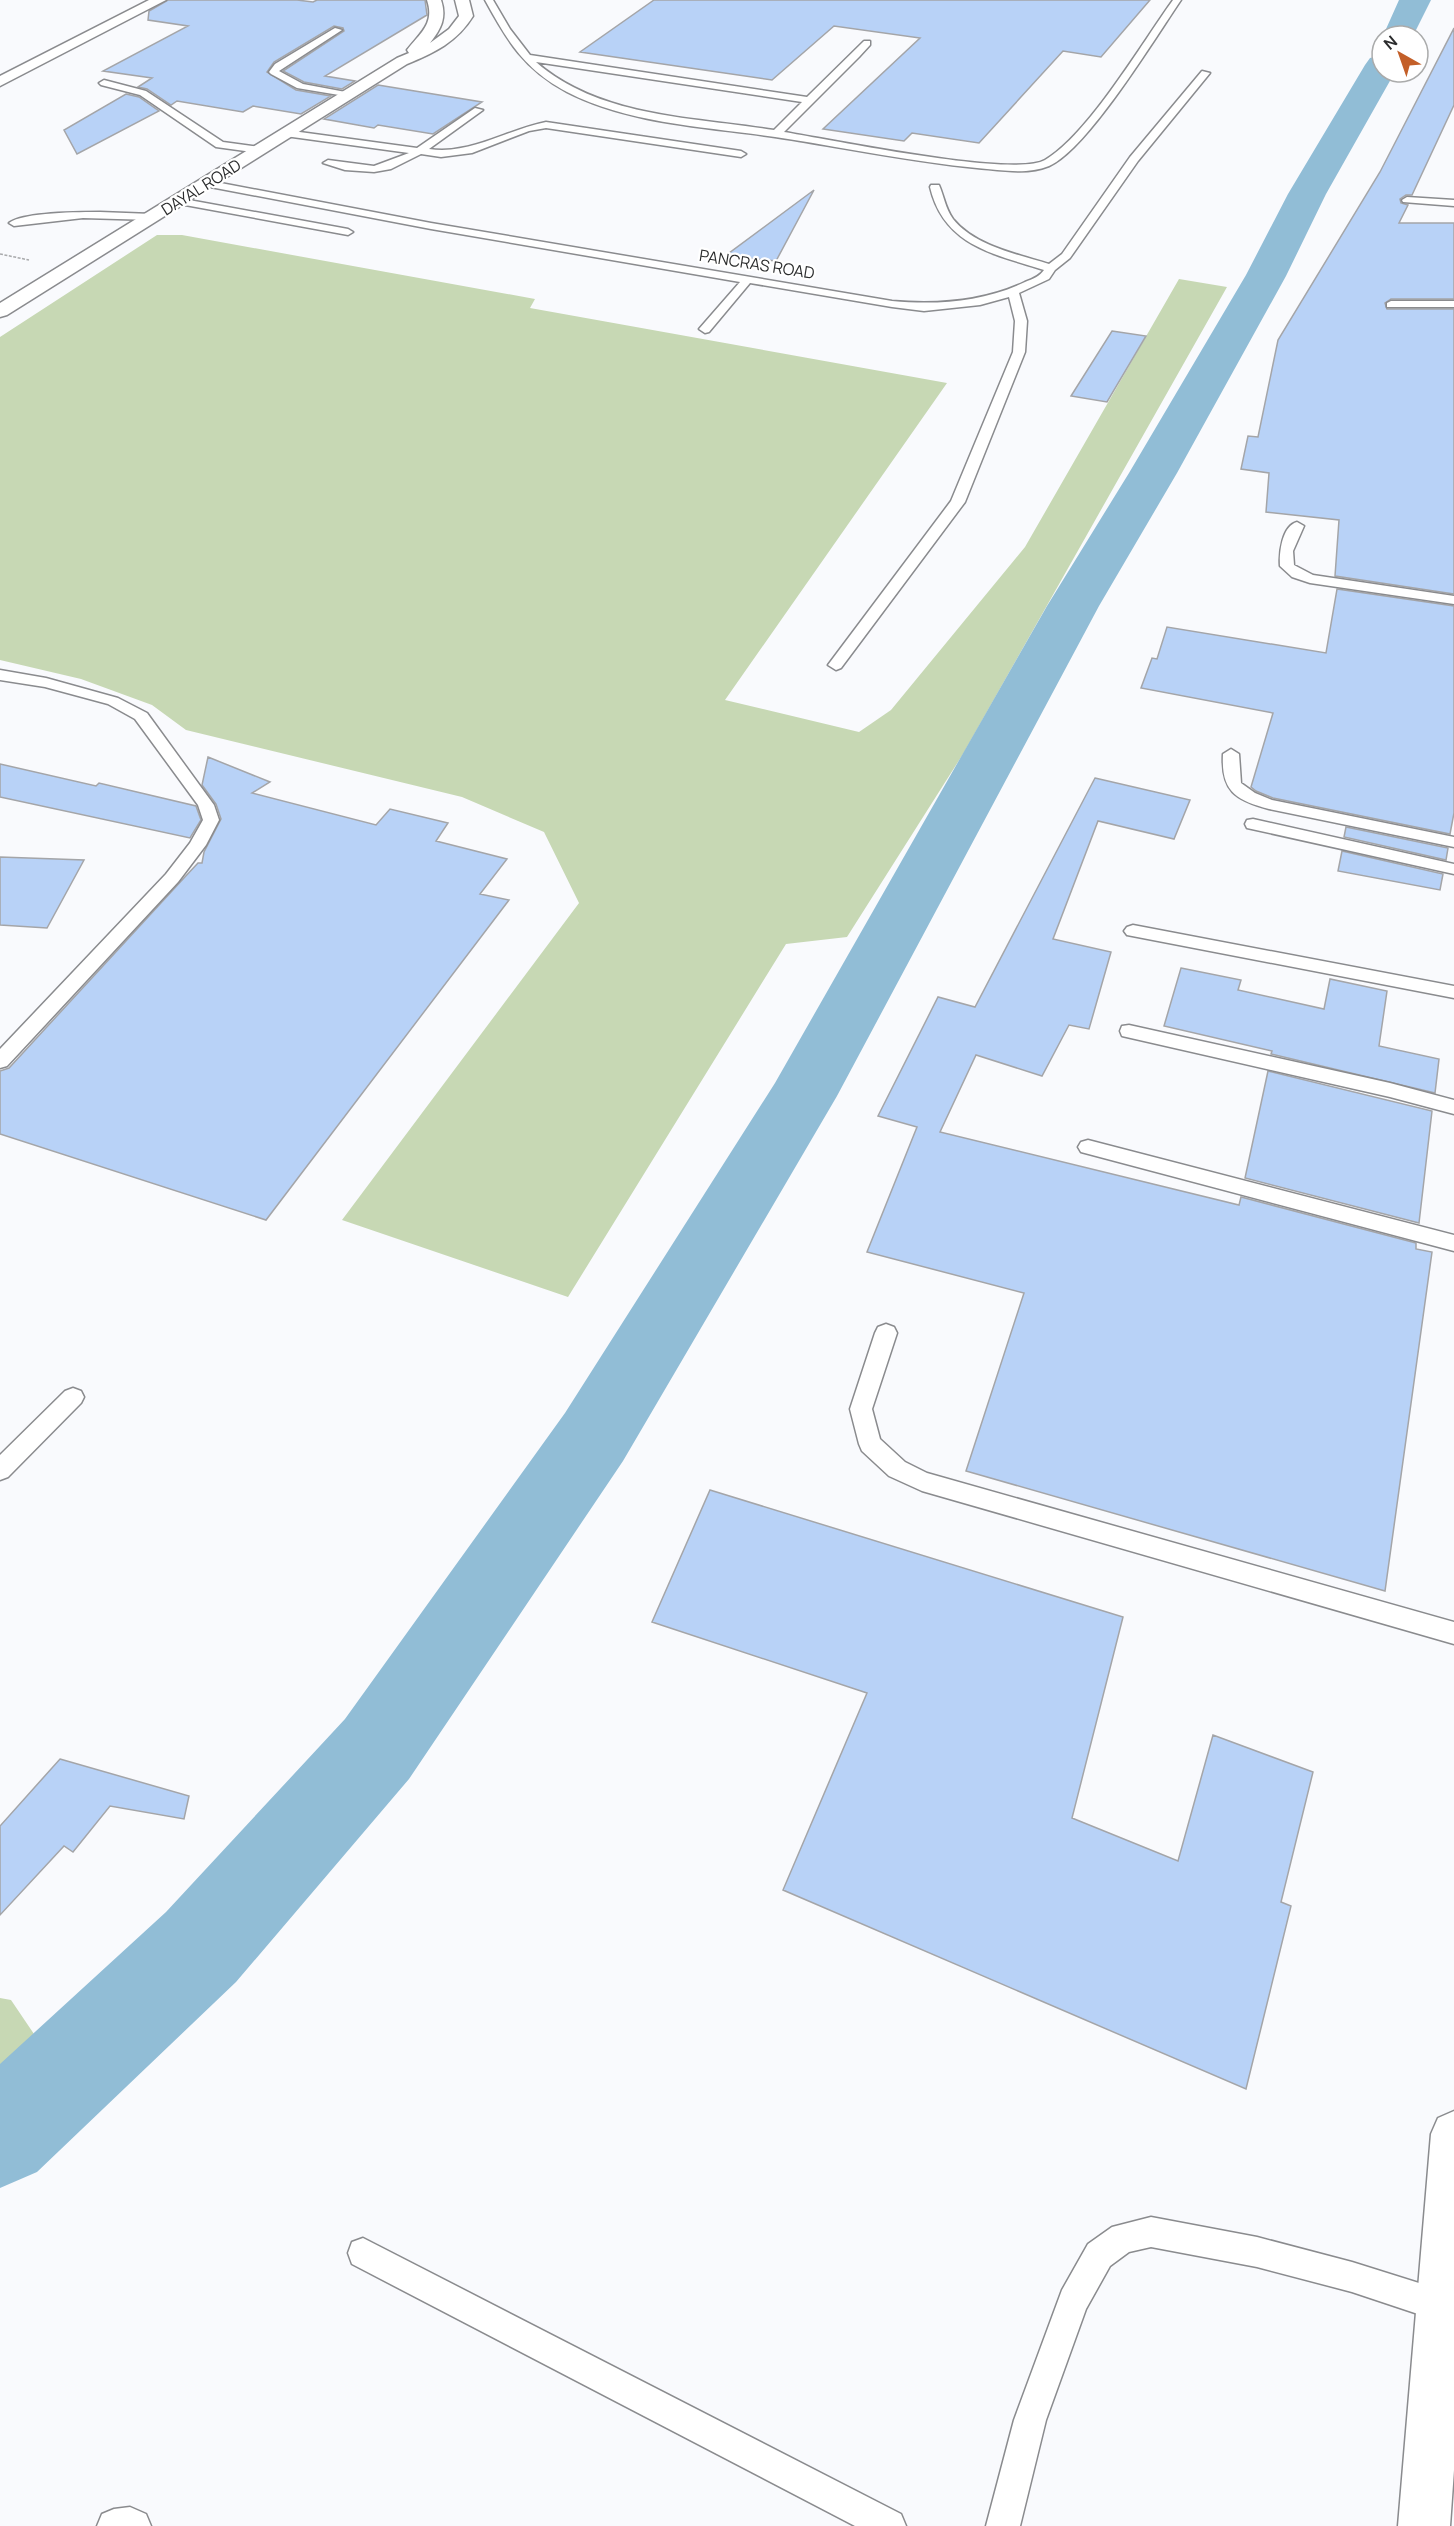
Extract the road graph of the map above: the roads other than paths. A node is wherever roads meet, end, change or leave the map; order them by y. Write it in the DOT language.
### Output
graph roads {
  1 [pos="159,0"];
  2 [pos="434,0"];
  3 [pos="462,0"];
  4 [pos="489,0"];
  5 [pos="1177,0"];
  6 [pos="338,30"];
  7 [pos="867,43"];
  8 [pos="51,55"];
  9 [pos="21,56"];
  10 [pos="523,57"];
  11 [pos="402,61"];
  12 [pos="1205,73"];
  13 [pos="0,82"];
  14 [pos="104,83"];
  15 [pos="348,95"];
  16 [pos="806,100"];
  17 [pos="478,110"];
  18 [pos="285,134"];
  19 [pos="776,134"];
  20 [pos="260,150"];
  21 [pos="416,152"];
  22 [pos="741,154"];
  23 [pos="328,163"];
  24 [pos="205,183"];
  25 [pos="935,187"];
  26 [pos="1407,200"];
  27 [pos="178,201"];
  28 [pos="1454,203"];
  29 [pos="152,218"];
  30 [pos="14,223"];
  31 [pos="348,232"];
  32 [pos="1051,268"];
  33 [pos="747,279"];
  34 [pos="1013,292"];
  35 [pos="1454,304"];
  36 [pos="1390,305"];
  37 [pos="0,311"];
  38 [pos="705,329"];
  39 [pos="1297,526"];
  40 [pos="1454,600"];
  41 [pos="836,665"];
  42 [pos="0,675"];
  43 [pos="1231,754"];
  44 [pos="1253,824"];
  45 [pos="1454,842"];
  46 [pos="1454,869"];
  47 [pos="1133,931"];
  48 [pos="1454,992"];
  49 [pos="1129,1031"];
  50 [pos="0,1061"];
  51 [pos="1454,1107"];
  52 [pos="1088,1147"];
  53 [pos="1454,1243"];
  54 [pos="886,1333"];
  55 [pos="73,1397"];
  56 [pos="0,1470"];
  57 [pos="1454,1633"];
  58 [pos="1454,2134"];
  59 [pos="363,2253"];
  60 [pos="1448,2308"];
  61 [pos="114,2526"];
  62 [pos="134,2526"];
  63 [pos="889,2526"];
  64 [pos="1003,2526"];
  65 [pos="1424,2526"];
  1 -- 8 [label="street"];
  2 -- 11 [label="street, DAYAL ROAD"];
  3 -- 11 [label="street, DAYAL ROAD"];
  4 -- 10 [label="lane"];
  5 -- 19 [label="lane"];
  6 -- 15 [label="lane"];
  7 -- 16 [label="lane"];
  8 -- 9 [label="street"];
  8 -- 13 [label="street"];
  10 -- 16 [label="lane"];
  10 -- 19 [label="lane"];
  11 -- 15 [label="street, DAYAL ROAD"];
  12 -- 32 [label="lane, PANCRAS ROAD"];
  14 -- 20 [label="lane"];
  15 -- 18 [label="street, DAYAL ROAD"];
  16 -- 19 [label="lane"];
  17 -- 21 [label="lane"];
  18 -- 20 [label="street, DAYAL ROAD"];
  18 -- 21 [label="lane"];
  20 -- 24 [label="street, DAYAL ROAD"];
  21 -- 22 [label="lane"];
  21 -- 23 [label="lane"];
  24 -- 27 [label="street, DAYAL ROAD"];
  24 -- 33 [label="lane, PANCRAS ROAD"];
  25 -- 32 [label="lane"];
  26 -- 28 [label="lane"];
  27 -- 29 [label="street, DAYAL ROAD"];
  27 -- 31 [label="lane"];
  29 -- 30 [label="lane"];
  29 -- 37 [label="street, DAYAL ROAD"];
  32 -- 34 [label="lane, PANCRAS ROAD"];
  33 -- 34 [label="lane, PANCRAS ROAD"];
  33 -- 38 [label="lane"];
  34 -- 41 [label="lane"];
  35 -- 36 [label="lane"];
  39 -- 40 [label="lane"];
  42 -- 50 [label="lane"];
  43 -- 45 [label="lane"];
  44 -- 46 [label="lane"];
  47 -- 48 [label="lane"];
  49 -- 51 [label="lane"];
  52 -- 53 [label="lane"];
  54 -- 57 [label="lane"];
  55 -- 56 [label="lane"];
  58 -- 60 [label="street"];
  59 -- 63 [label="lane"];
  60 -- 64 [label="lane"];
  60 -- 65 [label="street"];
  61 -- 62 [label="lane"];
}
